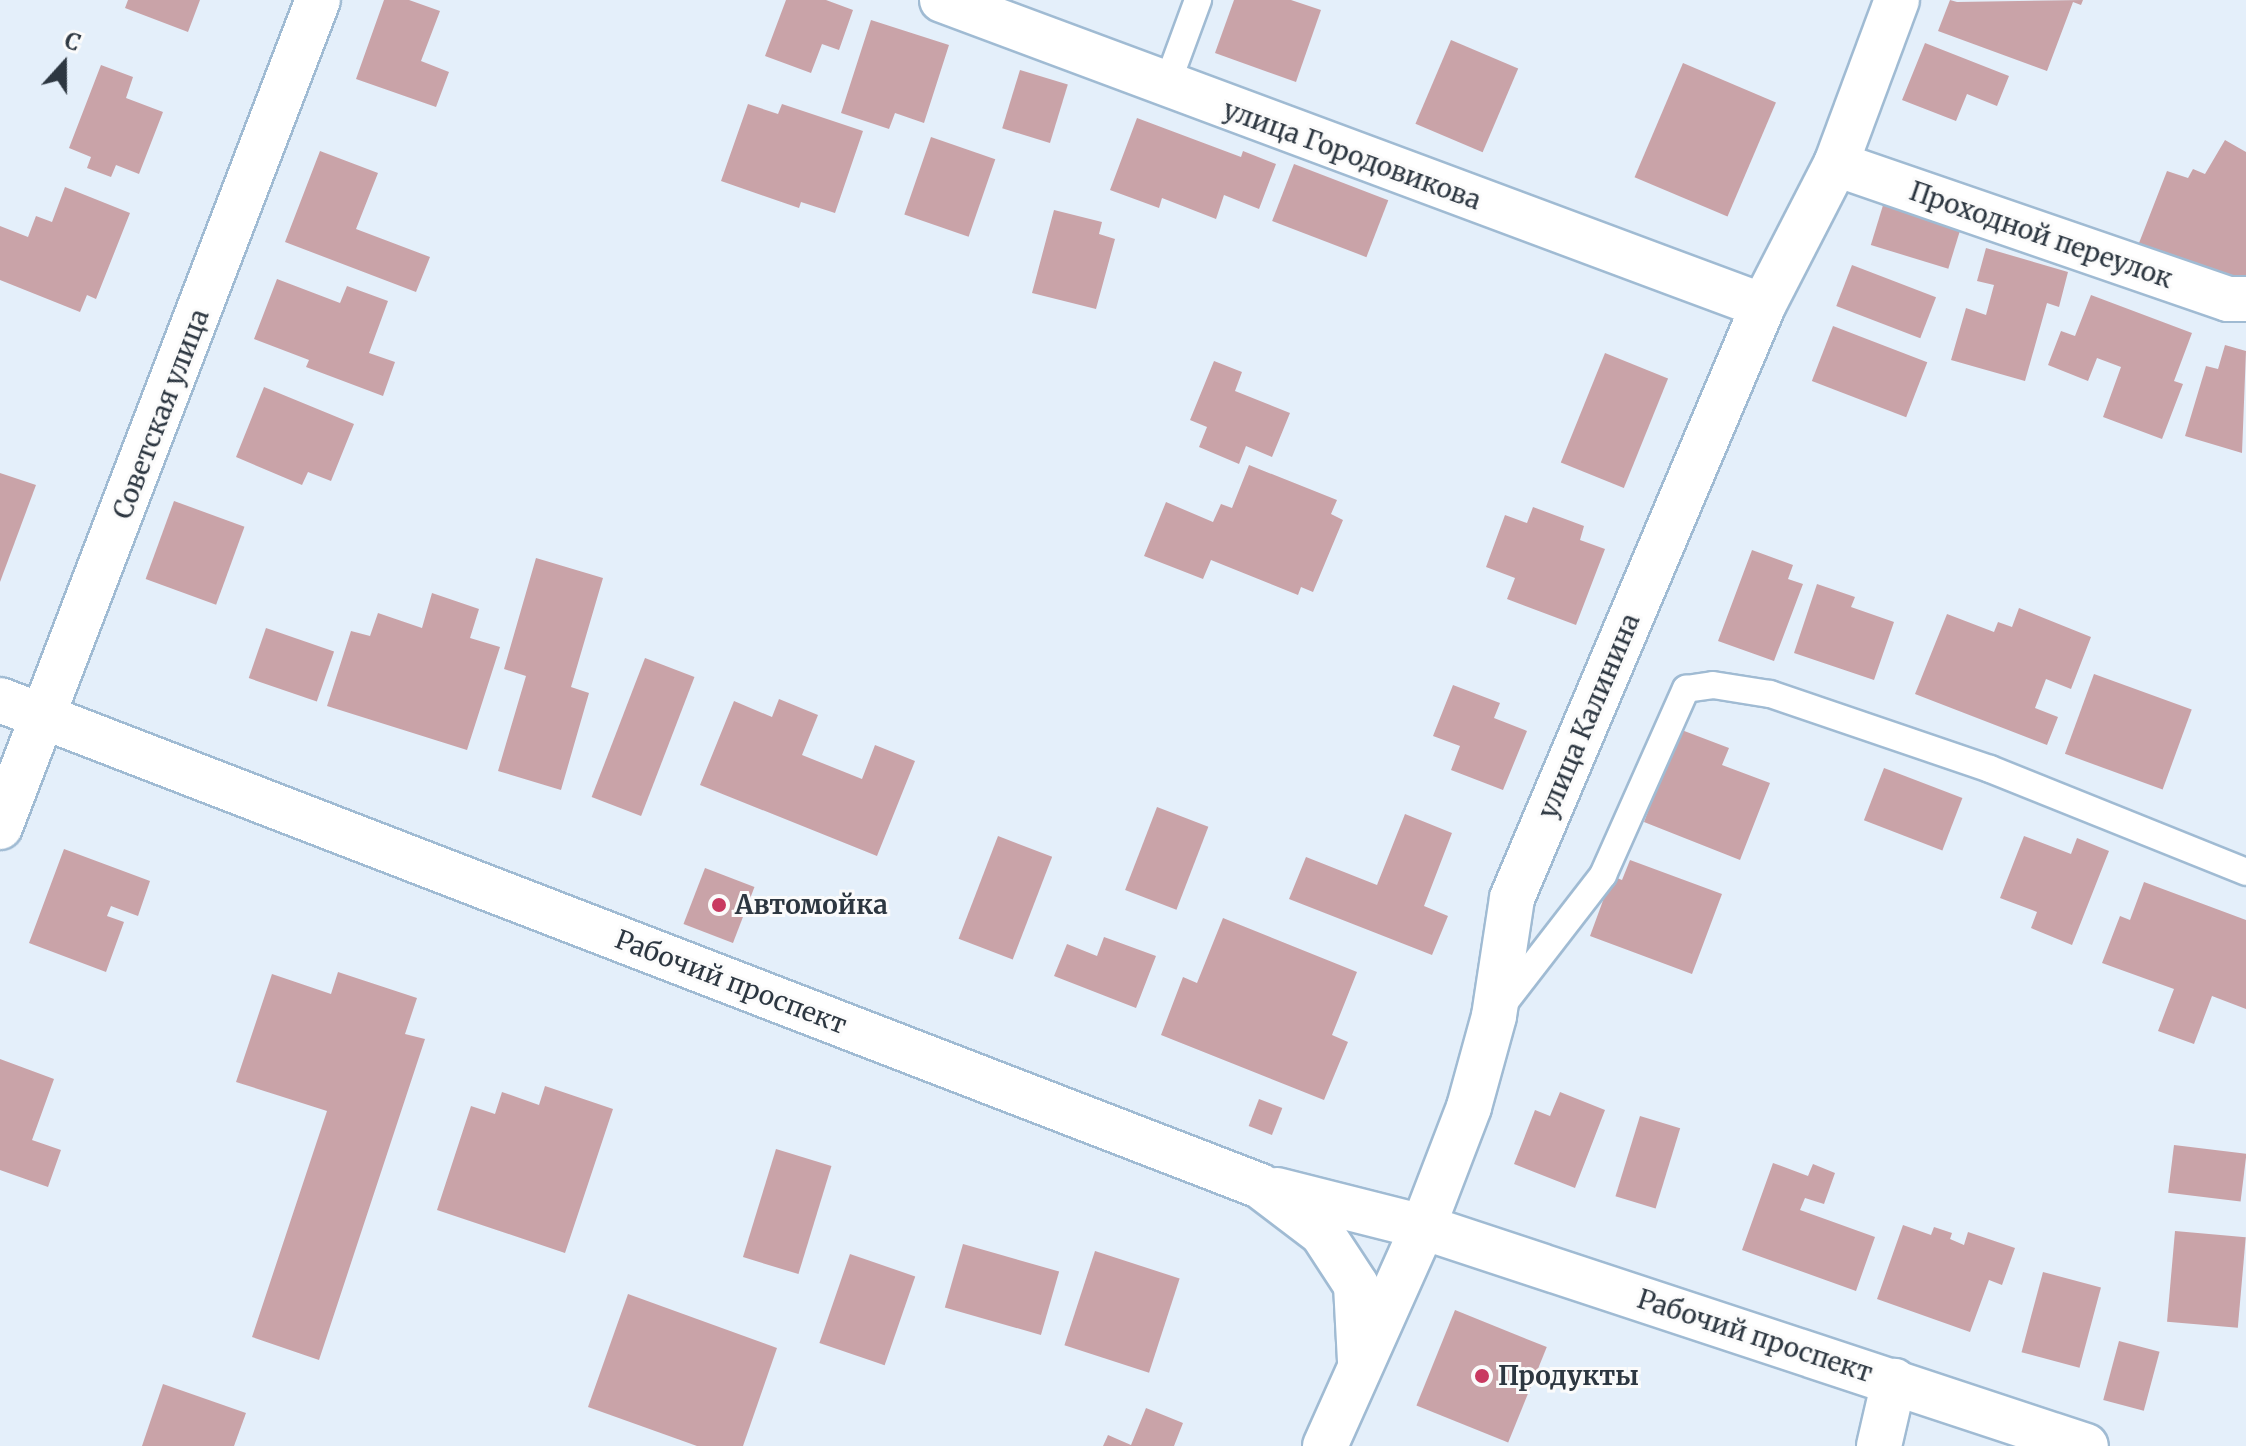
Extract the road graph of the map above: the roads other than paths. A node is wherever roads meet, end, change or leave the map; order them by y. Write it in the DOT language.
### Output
graph roads {
  1 [pos="318,0"];
  2 [pos="942,0"];
  3 [pos="1198,0"];
  4 [pos="1897,0"];
  5 [pos="1166,87"];
  6 [pos="1836,164"];
  7 [pos="2246,299"];
  8 [pos="1763,306"];
  9 [pos="0,700"];
  10 [pos="46,717"];
  11 [pos="0,827"];
  12 [pos="2246,872"];
  13 [pos="1494,1016"];
  14 [pos="1260,1186"];
  15 [pos="1423,1227"];
  16 [pos="1360,1362"];
  17 [pos="1894,1381"];
  18 [pos="1325,1446"];
  19 [pos="1879,1446"];
  20 [pos="2086,1446"];
  1 -- 10 [label="street, Советская улица"];
  2 -- 5 [label="street, улица Городовикова"];
  3 -- 5 [label="lane"];
  4 -- 6 [label="street, улица Калинина"];
  5 -- 8 [label="street, улица Городовикова"];
  6 -- 7 [label="street, Проходной переулок"];
  6 -- 8 [label="street, улица Калинина"];
  8 -- 13 [label="street, улица Калинина"];
  9 -- 10 [label="street, Рабочий проспект"];
  10 -- 11 [label="street, Советская улица"];
  10 -- 14 [label="street, Рабочий проспект"];
  12 -- 13 [label="lane"];
  13 -- 15 [label="street, улица Калинина"];
  14 -- 15 [label="street, Рабочий проспект"];
  14 -- 16 [label="street, Рабочий проспект"];
  15 -- 16 [label="street, улица Калинина"];
  15 -- 17 [label="street, Рабочий проспект"];
  16 -- 18 [label="street, улица Калинина"];
  17 -- 19 [label="street"];
  17 -- 20 [label="street, Рабочий проспект"];
}
